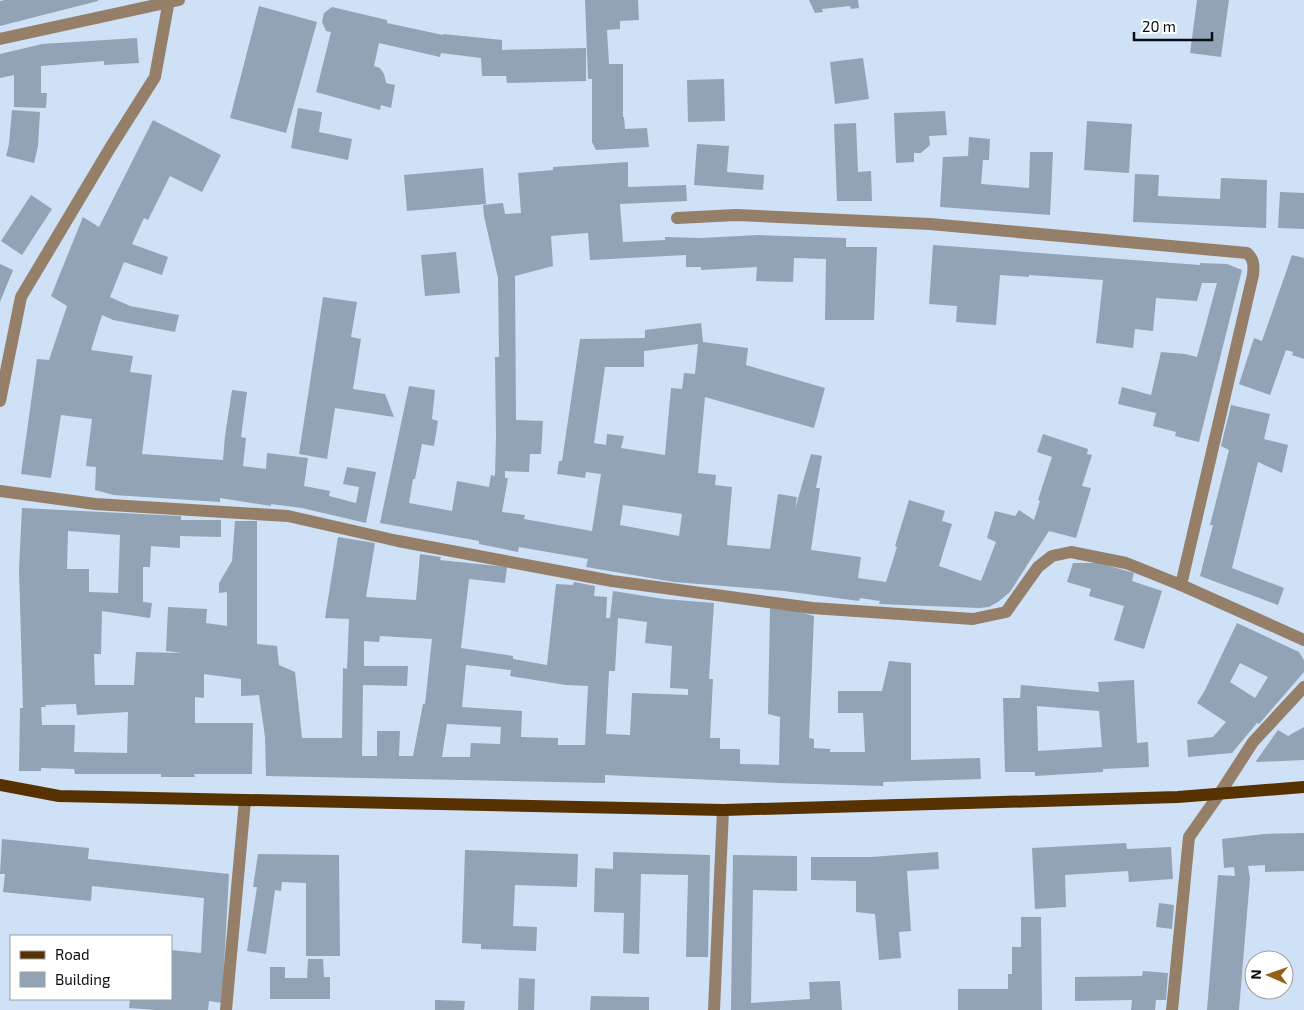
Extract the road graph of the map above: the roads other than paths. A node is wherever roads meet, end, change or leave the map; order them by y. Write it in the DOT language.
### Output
graph roads {
  1 [pos="173,1"];
  2 [pos="0,39"];
  3 [pos="677,218"];
  4 [pos="0,401"];
  5 [pos="0,491"];
  6 [pos="1181,585"];
  7 [pos="1304,640"];
  8 [pos="1304,687"];
  9 [pos="0,785"];
  10 [pos="1304,787"];
  11 [pos="1220,793"];
  12 [pos="245,800"];
  13 [pos="723,810"];
  14 [pos="226,1010"];
  15 [pos="714,1010"];
  16 [pos="1172,1010"];
  1 -- 2 [label="street"];
  1 -- 4 [label="street"];
  3 -- 6 [label="street"];
  5 -- 6 [label="street"];
  6 -- 7 [label="street"];
  8 -- 11 [label="street"];
  9 -- 12 [label="main road"];
  10 -- 11 [label="main road"];
  11 -- 13 [label="main road"];
  11 -- 16 [label="street"];
  12 -- 13 [label="main road"];
  12 -- 14 [label="street"];
  13 -- 15 [label="street"];
}
